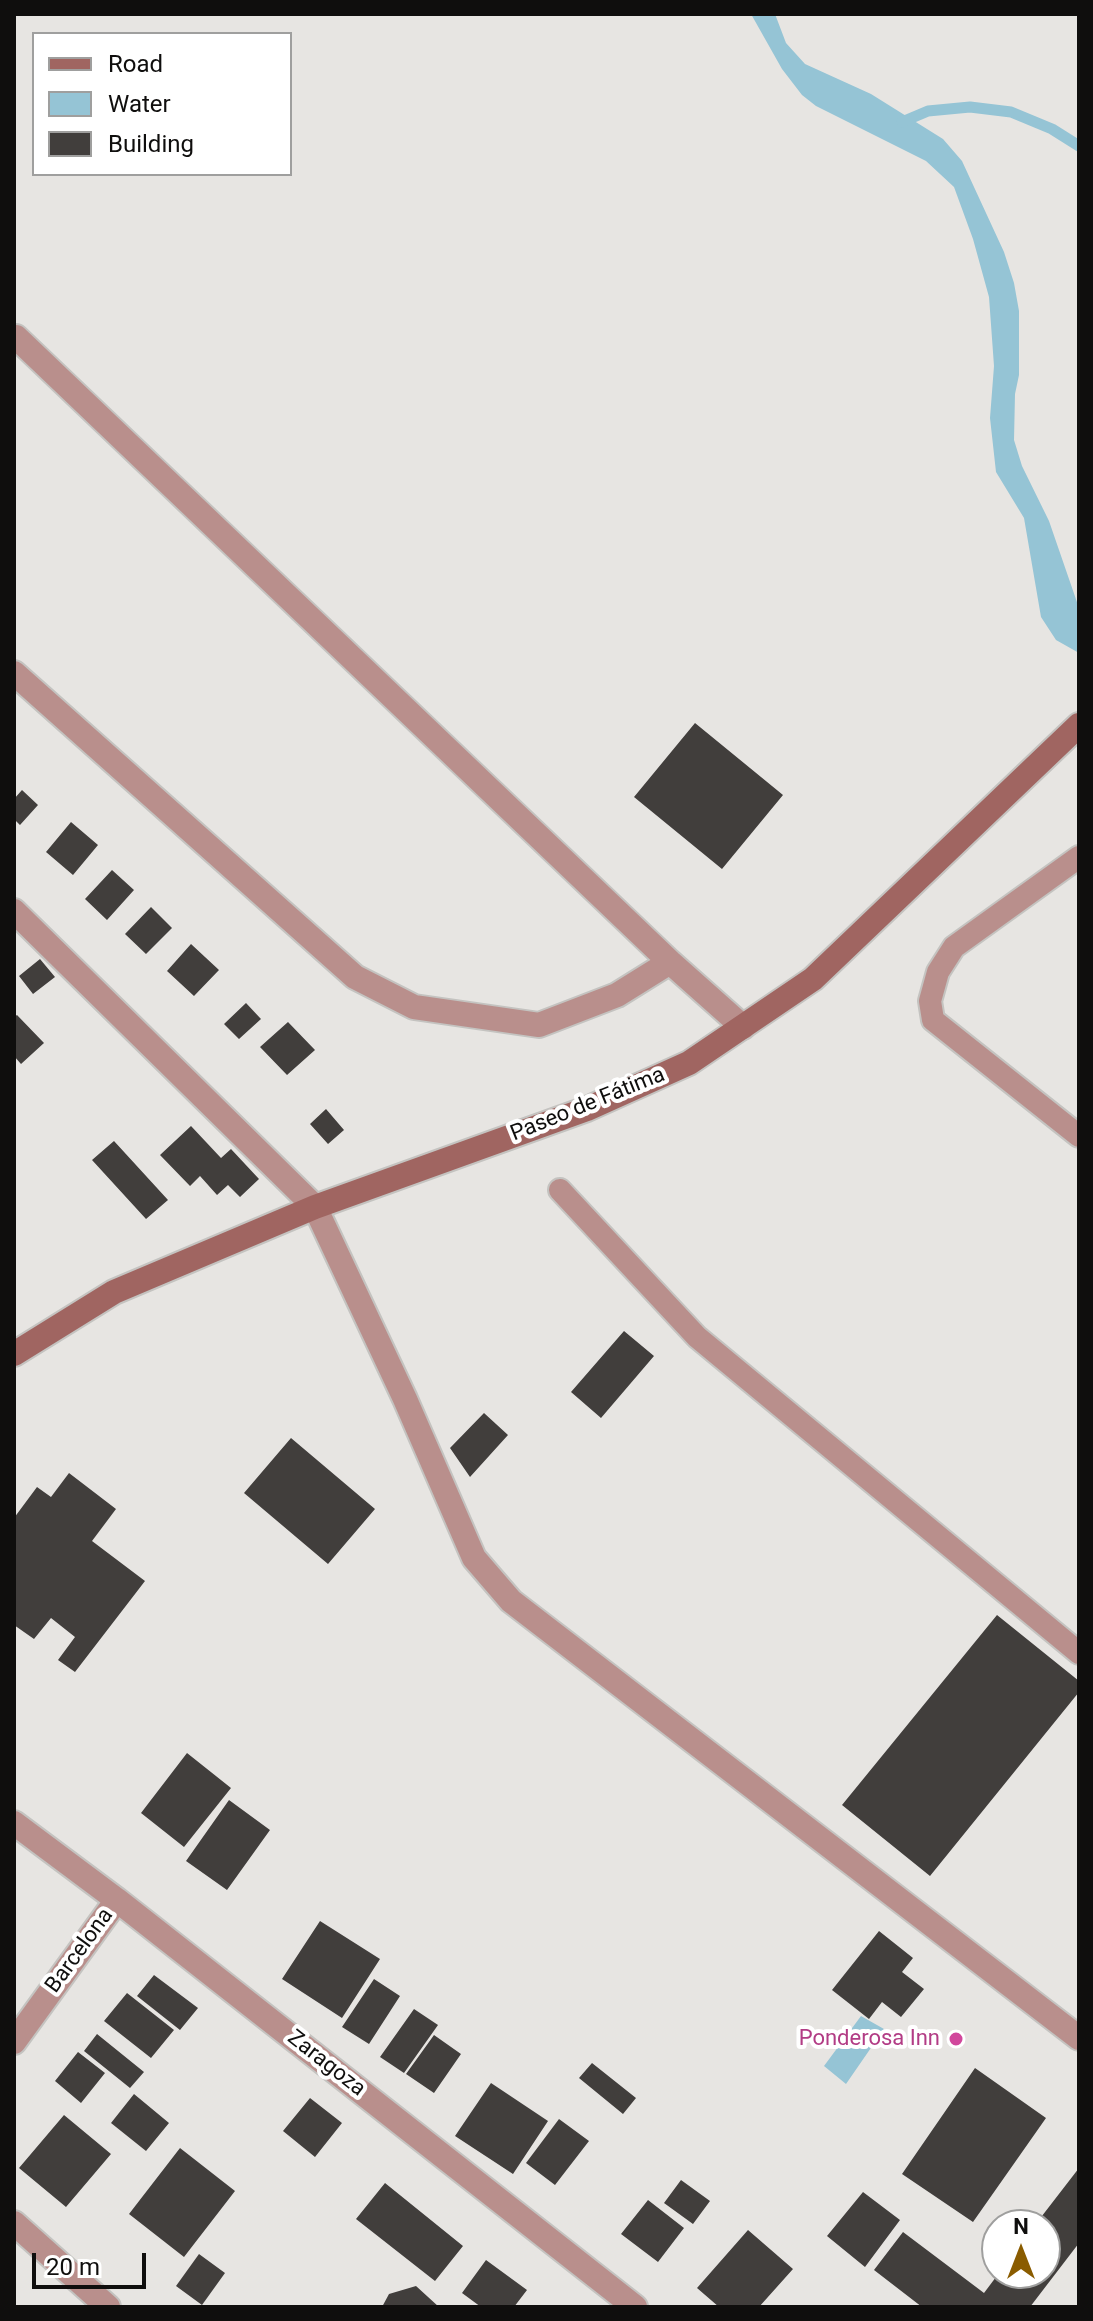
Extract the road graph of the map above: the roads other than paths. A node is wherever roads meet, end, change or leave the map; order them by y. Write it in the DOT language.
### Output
graph roads {
  1 [pos="16,337"];
  2 [pos="14,673"];
  3 [pos="1079,725"];
  4 [pos="1079,857"];
  5 [pos="14,911"];
  6 [pos="670,962"];
  7 [pos="743,1027"];
  8 [pos="1079,1136"];
  9 [pos="560,1190"];
  10 [pos="315,1207"];
  11 [pos="14,1354"];
  12 [pos="1079,1653"];
  13 [pos="14,1823"];
  14 [pos="117,1900"];
  15 [pos="1079,2038"];
  16 [pos="14,2042"];
  17 [pos="14,2223"];
  18 [pos="108,2307"];
  19 [pos="635,2307"];
  1 -- 6 [label="street"];
  2 -- 6 [label="street"];
  3 -- 7 [label="street, Paseo de Fátima"];
  4 -- 8 [label="lane"];
  5 -- 10 [label="street"];
  6 -- 7 [label="street"];
  7 -- 10 [label="street, Paseo de Fátima"];
  9 -- 12 [label="lane"];
  10 -- 11 [label="street, Paseo de Fátima"];
  10 -- 15 [label="street"];
  13 -- 14 [label="street, Zaragoza"];
  14 -- 16 [label="street, Barcelona"];
  14 -- 19 [label="street, Zaragoza"];
  17 -- 18 [label="street"];
}
